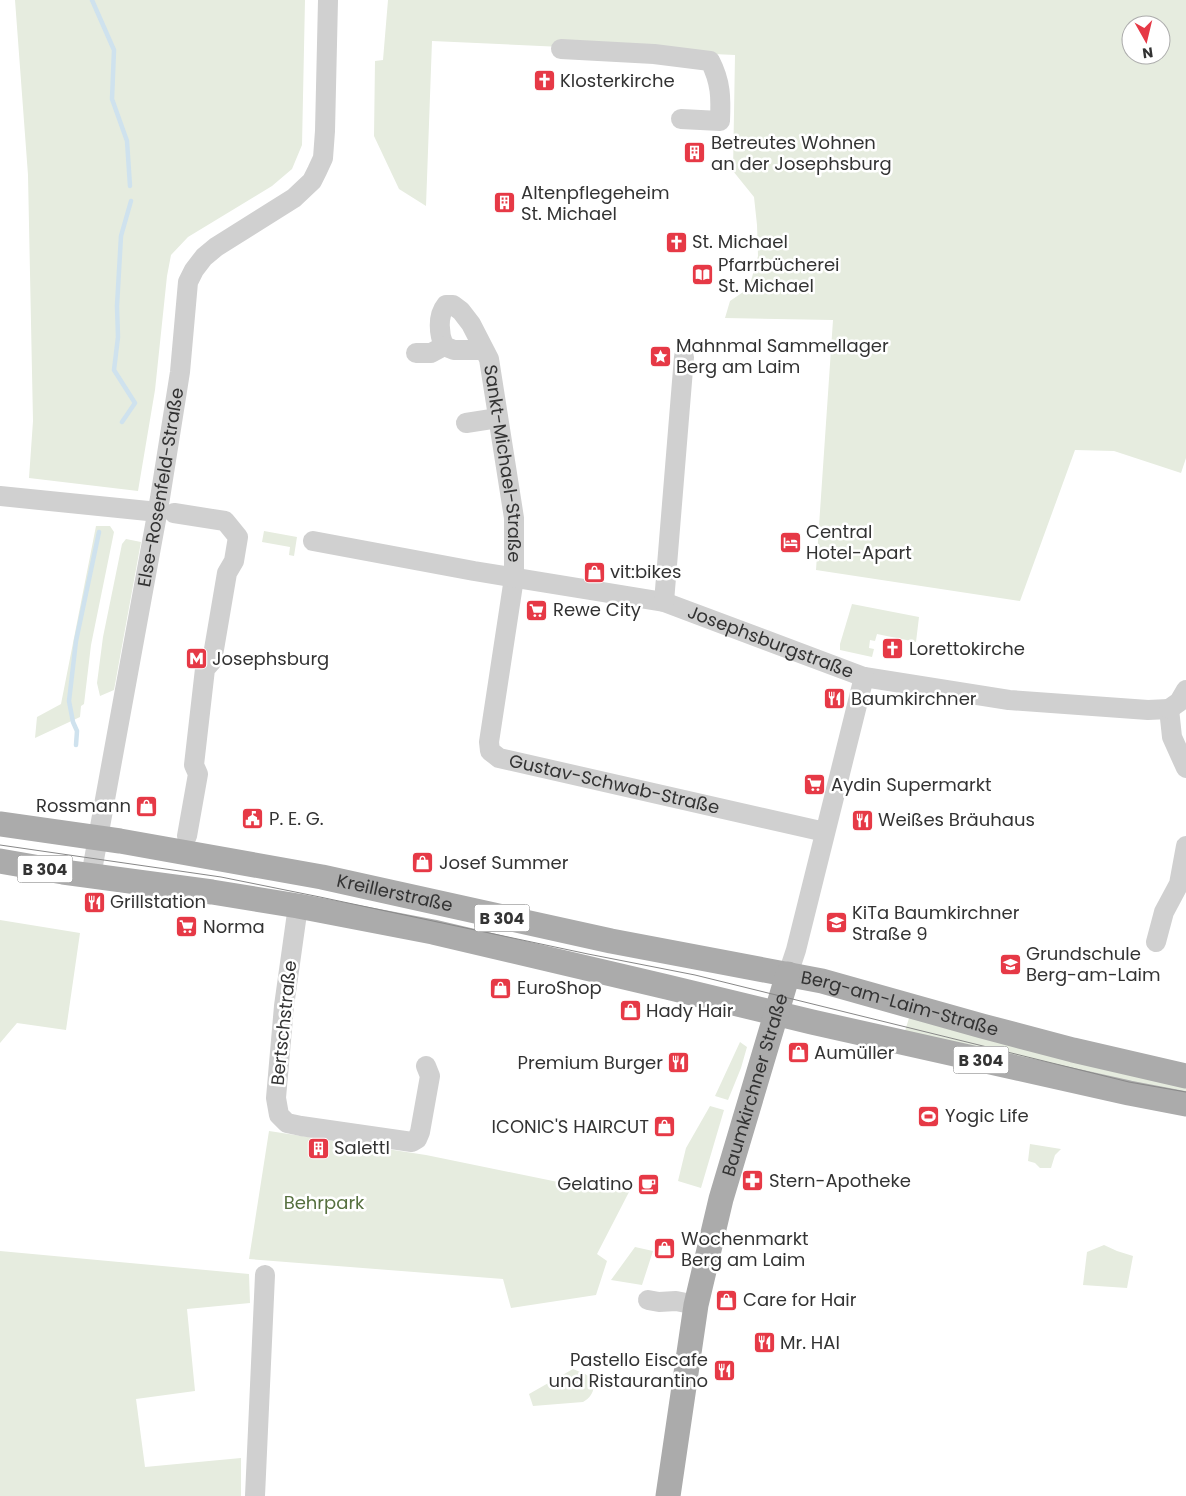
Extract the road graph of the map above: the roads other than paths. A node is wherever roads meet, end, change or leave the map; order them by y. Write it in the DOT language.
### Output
graph roads {
  1 [pos="328,0"];
  2 [pos="561,49"];
  3 [pos="681,119"];
  4 [pos="444,346"];
  5 [pos="484,350"];
  6 [pos="416,353"];
  7 [pos="684,357"];
  8 [pos="498,418"];
  9 [pos="466,423"];
  10 [pos="0,496"];
  11 [pos="166,512"];
  12 [pos="313,540"];
  13 [pos="514,578"];
  14 [pos="664,602"];
  15 [pos="864,677"];
  16 [pos="1186,690"];
  17 [pos="1168,709"];
  18 [pos="1186,768"];
  19 [pos="0,824"];
  20 [pos="825,832"];
  21 [pos="187,836"];
  22 [pos="97,837"];
  23 [pos="1186,846"];
  24 [pos="0,861"];
  25 [pos="91,876"];
  26 [pos="298,906"];
  27 [pos="1156,942"];
  28 [pos="788,974"];
  29 [pos="776,1014"];
  30 [pos="426,1066"];
  31 [pos="1186,1076"];
  32 [pos="1186,1104"];
  33 [pos="265,1275"];
  34 [pos="648,1300"];
  35 [pos="696,1305"];
  36 [pos="255,1496"];
  37 [pos="668,1496"];
  1 -- 11 [label="street, Else-Rosenfeld-Straße"];
  2 -- 3 [label="street"];
  4 -- 5 [label="street, Sankt-Michael-Straße"];
  4 -- 5 [label="street, Sankt-Michael-Straße"];
  4 -- 6 [label="street"];
  5 -- 8 [label="street, Sankt-Michael-Straße"];
  7 -- 14 [label="street"];
  8 -- 9 [label="street"];
  8 -- 13 [label="street, Sankt-Michael-Straße"];
  10 -- 11 [label="street"];
  11 -- 21 [label="street"];
  11 -- 22 [label="street, Else-Rosenfeld-Straße"];
  12 -- 13 [label="street, Josephsburgstraße"];
  13 -- 14 [label="street, Josephsburgstraße"];
  13 -- 20 [label="street, Gustav-Schwab-Straße"];
  14 -- 15 [label="street, Josephsburgstraße"];
  15 -- 17 [label="street, Josephsburgstraße"];
  15 -- 20 [label="street, Baumkirchner Straße"];
  16 -- 17 [label="street"];
  17 -- 18 [label="street"];
  19 -- 22 [label="main road, Kreillerstraße / B 304"];
  20 -- 28 [label="street, Baumkirchner Straße"];
  22 -- 25 [label="street, Else-Rosenfeld-Straße"];
  22 -- 28 [label="main road, Kreillerstraße / B 304"];
  23 -- 27 [label="street"];
  24 -- 25 [label="main road, Kreillerstraße / B 304"];
  25 -- 26 [label="main road, Kreillerstraße / B 304"];
  26 -- 29 [label="main road, Kreillerstraße / B 304"];
  26 -- 30 [label="street, Bertschstraße"];
  28 -- 29 [label="main road, Baumkirchner Straße"];
  28 -- 31 [label="main road, Berg-am-Laim-Straße / B 304"];
  29 -- 32 [label="main road, Berg-am-Laim-Straße / B 304"];
  29 -- 35 [label="main road, Baumkirchner Straße"];
  33 -- 36 [label="street"];
  34 -- 35 [label="street"];
  35 -- 37 [label="main road, Baumkirchner Straße"];
}
